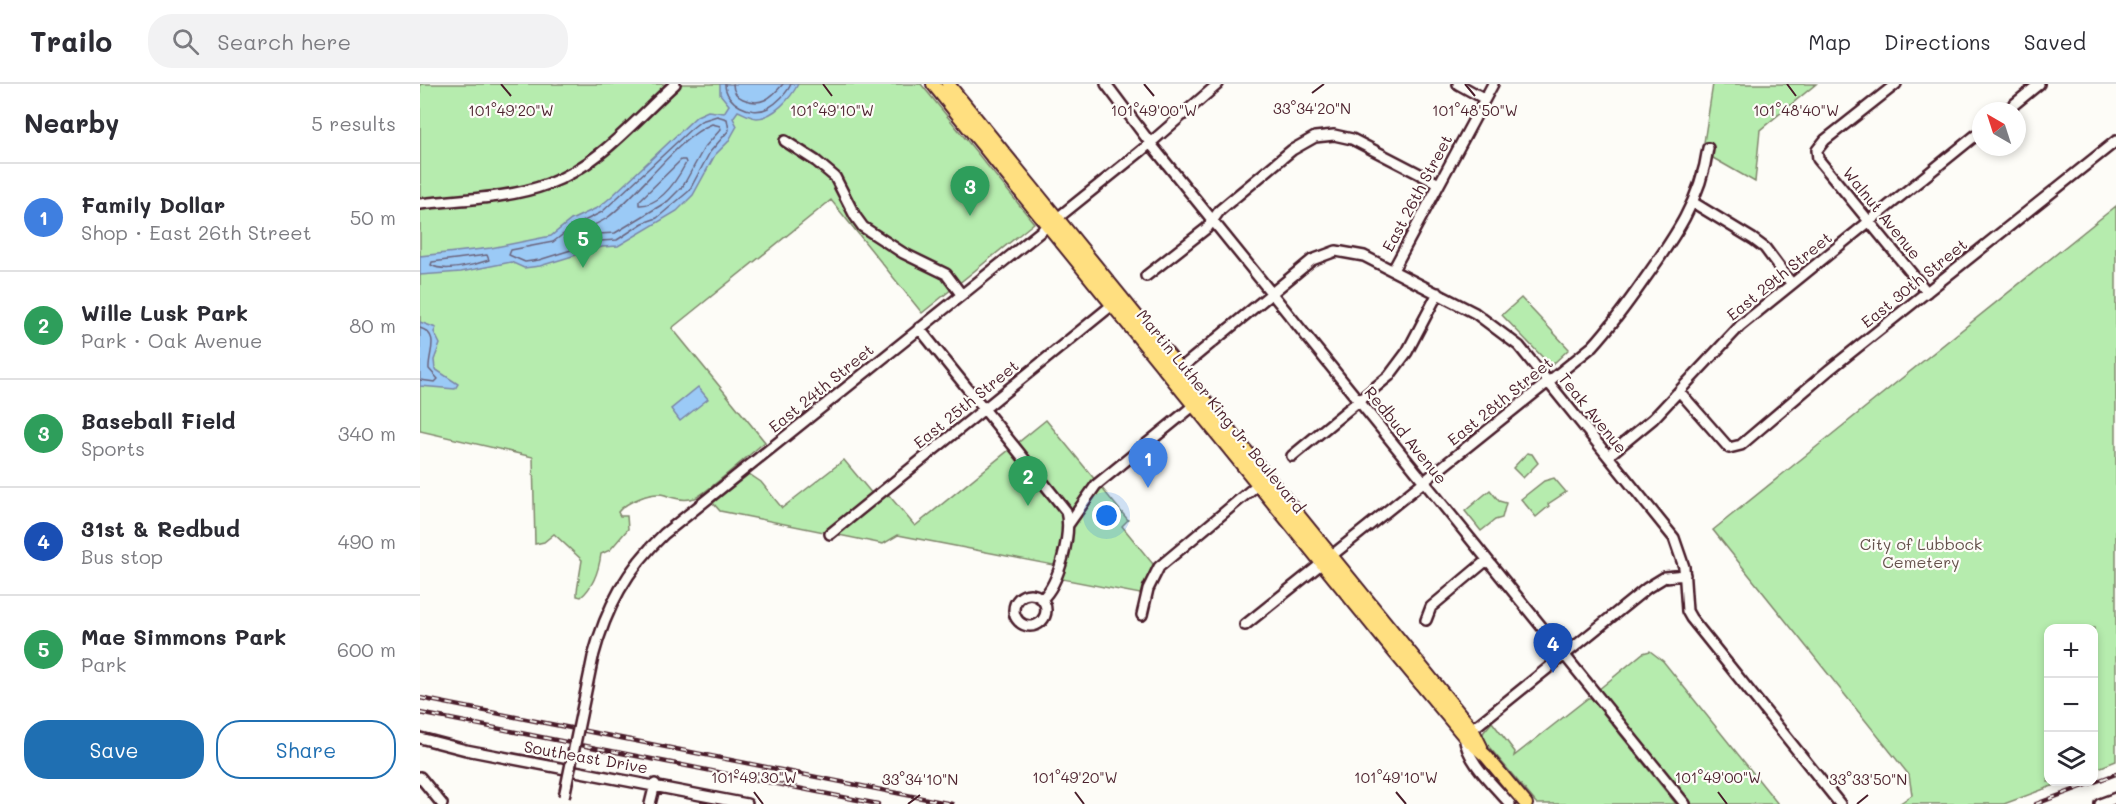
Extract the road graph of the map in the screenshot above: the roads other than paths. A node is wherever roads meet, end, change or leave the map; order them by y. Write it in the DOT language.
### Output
graph roads {
  1 [pos="675,84"];
  2 [pos="933,84"];
  3 [pos="948,84"];
  4 [pos="1106,84"];
  5 [pos="1218,84"];
  6 [pos="1458,84"];
  7 [pos="1493,84"];
  8 [pos="1896,84"];
  9 [pos="2040,84"];
  10 [pos="1485,99"];
  11 [pos="2017,102"];
  12 [pos="1972,138"];
  13 [pos="785,141"];
  14 [pos="2116,141"];
  15 [pos="1150,142"];
  16 [pos="1708,148"];
  17 [pos="1439,184"];
  18 [pos="1694,203"];
  19 [pos="420,204"];
  20 [pos="1053,220"];
  21 [pos="1212,220"];
  22 [pos="1869,221"];
  23 [pos="1393,270"];
  24 [pos="1146,276"];
  25 [pos="1791,284"];
  26 [pos="1272,292"];
  27 [pos="1927,292"];
  28 [pos="1438,293"];
  29 [pos="961,294"];
  30 [pos="1117,300"];
  31 [pos="919,328"];
  32 [pos="1181,368"];
  33 [pos="1171,377"];
  34 [pos="1548,381"];
  35 [pos="1679,391"];
  36 [pos="1199,401"];
  37 [pos="1360,401"];
  38 [pos="984,409"];
  39 [pos="1292,456"];
  40 [pos="1608,456"];
  41 [pos="1263,480"];
  42 [pos="1424,481"];
  43 [pos="1068,525"];
  44 [pos="830,534"];
  45 [pos="1327,559"];
  46 [pos="1487,560"];
  47 [pos="1685,575"];
  48 [pos="1042,599"];
  49 [pos="1142,615"];
  50 [pos="1426,620"];
  51 [pos="1245,625"];
  52 [pos="1564,656"];
  53 [pos="1468,733"];
  54 [pos="420,738"];
  55 [pos="420,777"];
  56 [pos="655,784"];
  57 [pos="2116,798"];
  58 [pos="707,800"];
  59 [pos="563,801"];
  60 [pos="442,804"];
  61 [pos="650,804"];
  62 [pos="747,804"];
  63 [pos="1510,804"];
  64 [pos="1526,804"];
  65 [pos="1684,804"];
  66 [pos="1840,804"];
  67 [pos="2100,804"];
  1 -- 19 [label="street"];
  2 -- 20 [label="main road, Martin Luther King Jr. Boulevard"];
  3 -- 20 [label="main road, Martin Luther King Jr. Boulevard"];
  4 -- 15 [label="street, Redbud Avenue"];
  5 -- 15 [label="street, East 24th Street"];
  6 -- 10 [label="street"];
  7 -- 10 [label="street, East 26th Street"];
  8 -- 22 [label="street, Walnut Avenue"];
  9 -- 11 [label="street"];
  10 -- 17 [label="street, East 26th Street"];
  12 -- 22 [label="street, East 29th Street"];
  13 -- 29 [label="street"];
  14 -- 27 [label="street, East 30th Street"];
  15 -- 20 [label="street, East 24th Street"];
  15 -- 21 [label="street, Redbud Avenue"];
  16 -- 18 [label="street, East 28th Street"];
  17 -- 21 [label="street"];
  17 -- 23 [label="street, East 26th Street"];
  18 -- 25 [label="street"];
  18 -- 34 [label="street, East 28th Street"];
  20 -- 29 [label="street, East 24th Street"];
  20 -- 30 [label="main road, Martin Luther King Jr. Boulevard"];
  21 -- 24 [label="street"];
  21 -- 26 [label="street, Redbud Avenue"];
  22 -- 25 [label="street, East 29th Street"];
  22 -- 27 [label="street, Walnut Avenue"];
  23 -- 26 [label="street, East 26th Street"];
  23 -- 28 [label="street, Teak Avenue"];
  25 -- 35 [label="street, East 29th Street"];
  26 -- 32 [label="street, East 26th Street"];
  26 -- 37 [label="street, Redbud Avenue"];
  27 -- 35 [label="street, East 30th Street"];
  28 -- 34 [label="street, Teak Avenue"];
  28 -- 37 [label="street"];
  29 -- 31 [label="street, East 24th Street"];
  30 -- 32 [label="main road, Martin Luther King Jr. Boulevard"];
  30 -- 33 [label="main road, Martin Luther King Jr. Boulevard"];
  30 -- 38 [label="street, East 25th Street"];
  31 -- 38 [label="street"];
  31 -- 59 [label="street, East 24th Street, bridge"];
  32 -- 33 [label="street, East 26th Street"];
  32 -- 36 [label="main road, Martin Luther King Jr. Boulevard"];
  33 -- 36 [label="main road, Martin Luther King Jr. Boulevard"];
  34 -- 40 [label="street, Teak Avenue"];
  34 -- 42 [label="street, East 28th Street"];
  35 -- 40 [label="street, East 29th Street"];
  36 -- 41 [label="main road, Martin Luther King Jr. Boulevard"];
  36 -- 43 [label="street"];
  37 -- 39 [label="street"];
  37 -- 42 [label="street, Redbud Avenue"];
  38 -- 43 [label="street"];
  38 -- 44 [label="street, East 25th Street"];
  40 -- 47 [label="street, Teak Avenue"];
  41 -- 45 [label="main road, Martin Luther King Jr. Boulevard"];
  41 -- 49 [label="street"];
  42 -- 45 [label="street, East 28th Street"];
  42 -- 46 [label="street, Redbud Avenue"];
  43 -- 48 [label="street"];
  45 -- 51 [label="street, East 28th Street"];
  45 -- 53 [label="main road, Martin Luther King Jr. Boulevard"];
  46 -- 50 [label="street"];
  46 -- 52 [label="street, Redbud Avenue"];
  47 -- 52 [label="street"];
  47 -- 66 [label="street"];
  52 -- 53 [label="street"];
  52 -- 65 [label="street, Redbud Avenue"];
  53 -- 63 [label="street"];
  53 -- 64 [label="main road, Martin Luther King Jr. Boulevard"];
  54 -- 56 [label="street, Southeast Drive"];
  55 -- 60 [label="street"];
  56 -- 58 [label="street, Southeast Drive"];
  56 -- 61 [label="street"];
  57 -- 67 [label="street"];
  58 -- 62 [label="street, Southeast Drive"];
}
